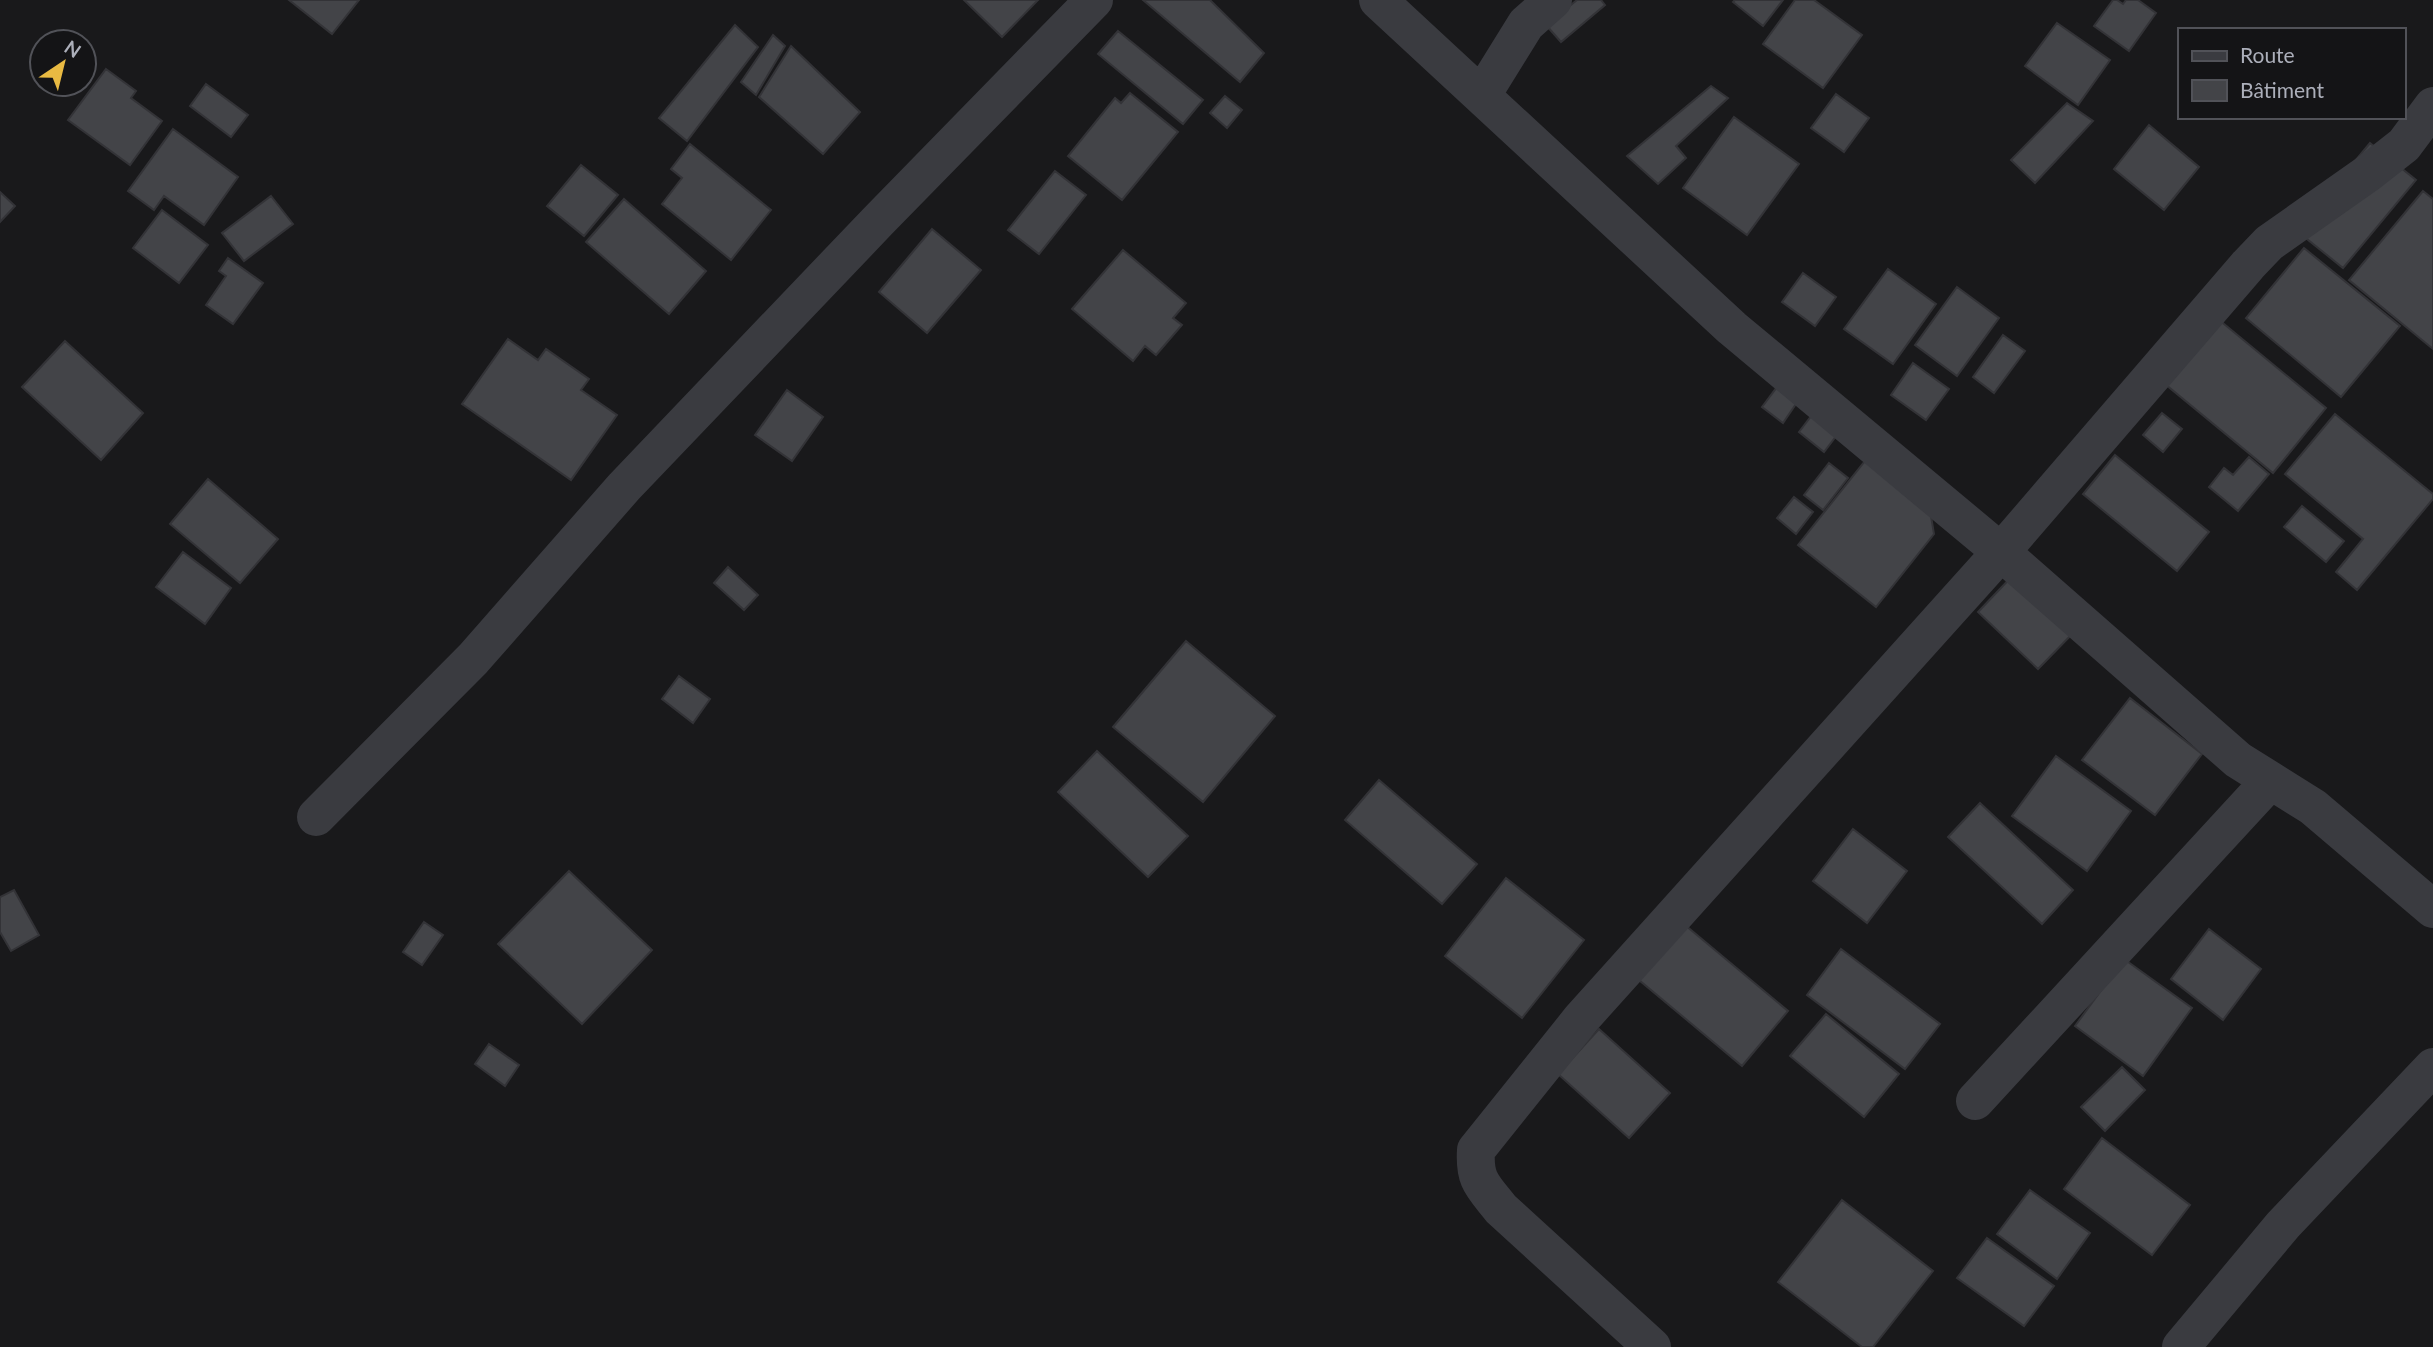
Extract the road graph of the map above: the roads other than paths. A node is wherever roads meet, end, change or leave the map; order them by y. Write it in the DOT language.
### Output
graph roads {
  1 [pos="1094,0"];
  2 [pos="1378,0"];
  3 [pos="1553,0"];
  4 [pos="1482,95"];
  5 [pos="2433,106"];
  6 [pos="2001,552"];
  7 [pos="2270,781"];
  8 [pos="316,817"];
  9 [pos="2433,909"];
  10 [pos="2433,1067"];
  11 [pos="1975,1101"];
  12 [pos="1652,1347"];
  13 [pos="2180,1347"];
  1 -- 8 [label="street"];
  2 -- 4 [label="street"];
  3 -- 4 [label="street"];
  4 -- 6 [label="street"];
  5 -- 6 [label="street"];
  6 -- 7 [label="street"];
  6 -- 12 [label="street"];
  7 -- 9 [label="street"];
  7 -- 11 [label="street"];
  10 -- 13 [label="street"];
}
